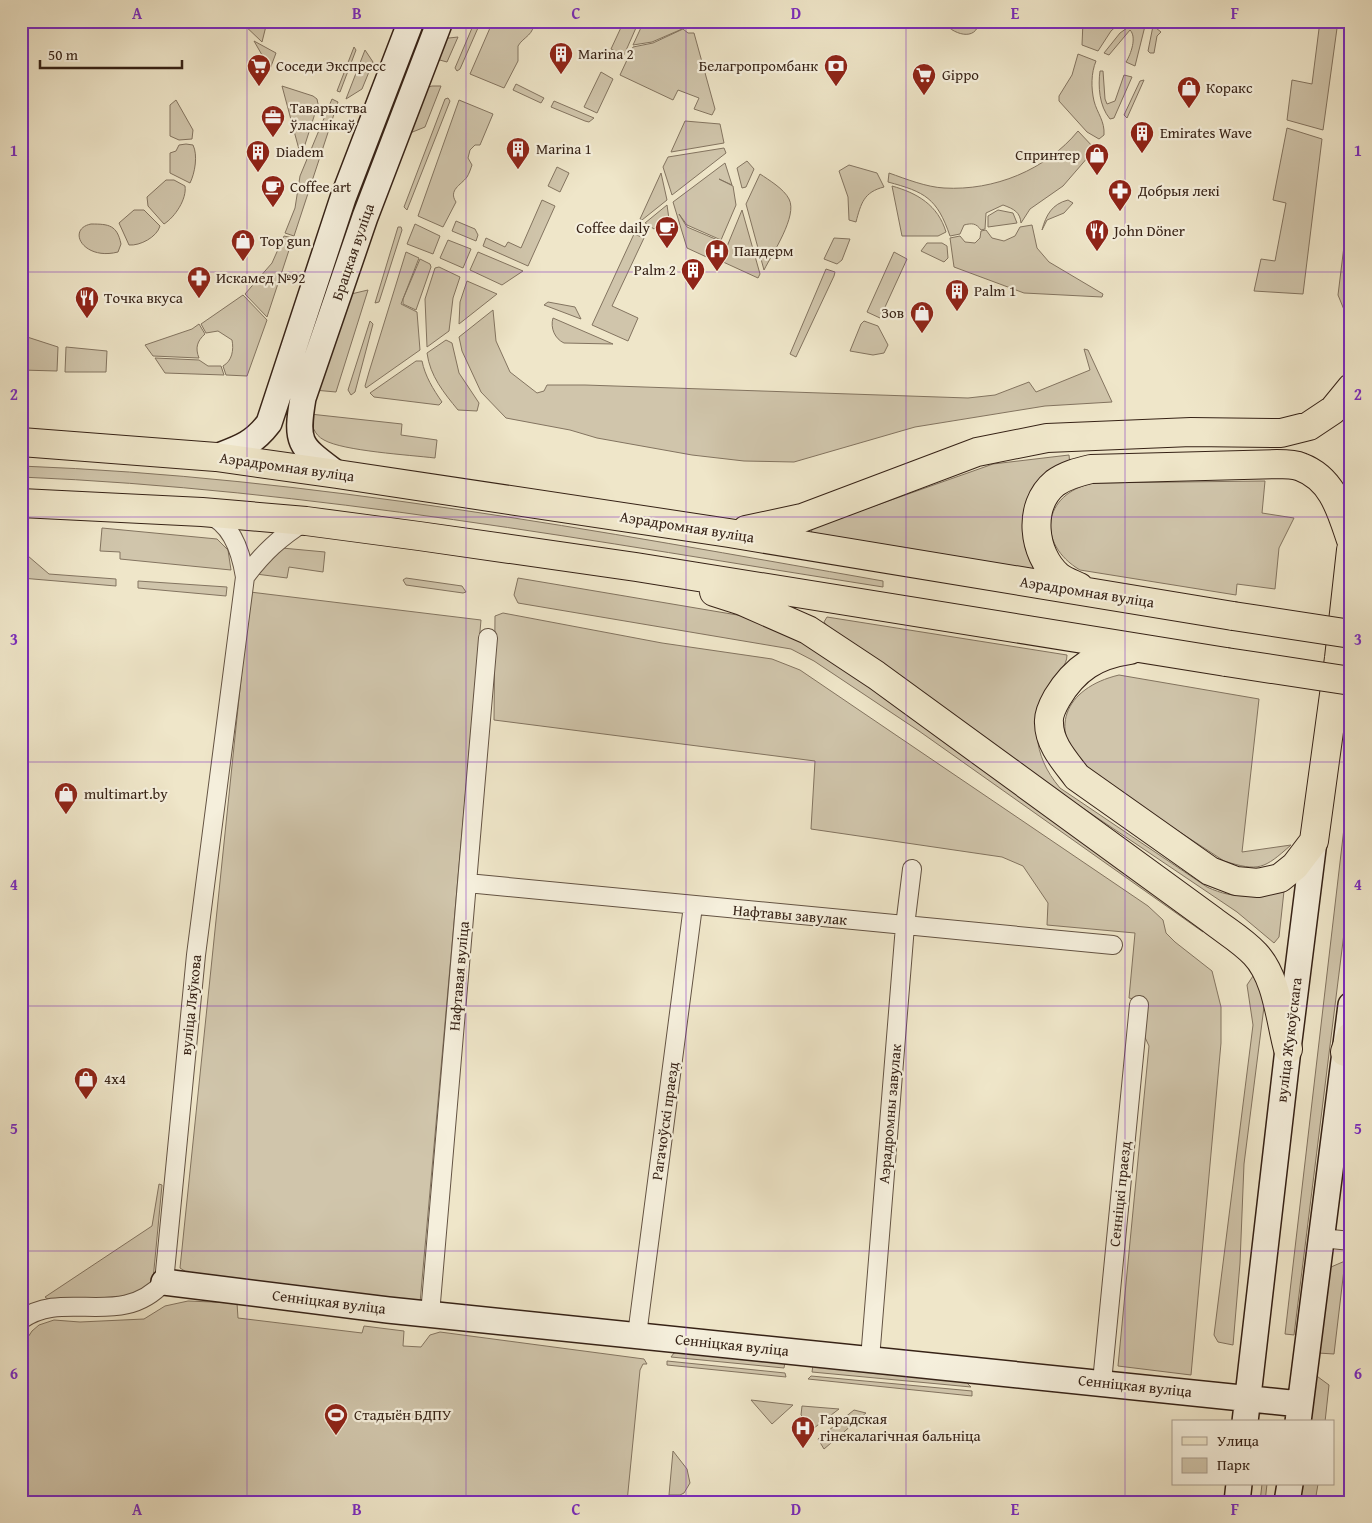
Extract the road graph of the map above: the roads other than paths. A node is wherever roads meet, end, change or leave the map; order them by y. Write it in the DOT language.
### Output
graph roads {
  1 [pos="411,21"];
  2 [pos="440,21"];
  3 [pos="1351,388"];
  4 [pos="21,442"];
  5 [pos="216,457"];
  6 [pos="337,474"];
  7 [pos="21,503"];
  8 [pos="202,512"];
  9 [pos="306,521"];
  10 [pos="729,533"];
  11 [pos="1351,540"];
  12 [pos="1351,550"];
  13 [pos="636,567"];
  14 [pos="245,577"];
  15 [pos="1089,592"];
  16 [pos="1351,634"];
  17 [pos="488,638"];
  18 [pos="1142,648"];
  19 [pos="1345,670"];
  20 [pos="1314,841"];
  21 [pos="912,869"];
  22 [pos="467,883"];
  23 [pos="693,906"];
  24 [pos="905,926"];
  25 [pos="1113,945"];
  26 [pos="1139,1005"];
  27 [pos="1351,1005"];
  28 [pos="1348,1044"];
  29 [pos="1288,1049"];
  30 [pos="1321,1238"];
  31 [pos="1351,1242"];
  32 [pos="164,1282"];
  33 [pos="430,1314"];
  34 [pos="21,1320"];
  35 [pos="637,1335"];
  36 [pos="870,1359"];
  37 [pos="1102,1382"];
  38 [pos="1247,1410"];
  39 [pos="1299,1413"];
  40 [pos="1239,1486"];
  41 [pos="1290,1486"];
  42 [pos="1237,1502"];
  43 [pos="1287,1502"];
  1 -- 5 [label="street, Брацкая вуліца"];
  2 -- 6 [label="street, Брацкая вуліца"];
  3 -- 10 [label="main road"];
  4 -- 5 [label="main road, Аэрадромная вуліца"];
  5 -- 6 [label="main road, Аэрадромная вуліца"];
  6 -- 10 [label="main road, Аэрадромная вуліца"];
  7 -- 8 [label="main road"];
  8 -- 9 [label="main road"];
  8 -- 14 [label="street, вуліца Ляўкова"];
  9 -- 13 [label="main road"];
  9 -- 14 [label="street"];
  10 -- 15 [label="main road, Аэрадромная вуліца"];
  11 -- 15 [label="main road"];
  12 -- 19 [label="main road, вуліца Жукоўскага"];
  13 -- 18 [label="main road"];
  13 -- 29 [label="main road"];
  14 -- 32 [label="street, вуліца Ляўкова"];
  15 -- 16 [label="main road, Аэрадромная вуліца, bridge"];
  17 -- 22 [label="street, Нафтавая вуліца"];
  18 -- 19 [label="main road, bridge"];
  18 -- 20 [label="main road"];
  19 -- 20 [label="main road, вуліца Жукоўскага"];
  20 -- 29 [label="street, вуліца Жукоўскага"];
  21 -- 24 [label="street, Аэрадромны завулак"];
  22 -- 23 [label="street, Нафтавы завулак"];
  22 -- 33 [label="street, Нафтавая вуліца"];
  23 -- 24 [label="street, Нафтавы завулак"];
  23 -- 35 [label="street, Рагачоўскі праезд"];
  24 -- 25 [label="street, Нафтавы завулак"];
  24 -- 36 [label="street, Аэрадромны завулак"];
  26 -- 37 [label="street, Сенніцкі праезд"];
  27 -- 28 [label="street"];
  28 -- 30 [label="street"];
  29 -- 38 [label="street, вуліца Жукоўскага"];
  30 -- 31 [label="street"];
  30 -- 39 [label="street"];
  32 -- 33 [label="street, Сенніцкая вуліца"];
  32 -- 34 [label="street"];
  33 -- 35 [label="street, Сенніцкая вуліца"];
  35 -- 36 [label="street, Сенніцкая вуліца"];
  36 -- 37 [label="street, Сенніцкая вуліца"];
  37 -- 38 [label="street, Сенніцкая вуліца"];
  38 -- 39 [label="street, Сенніцкая вуліца"];
  40 -- 42 [label="street"];
  41 -- 43 [label="street"];
}
